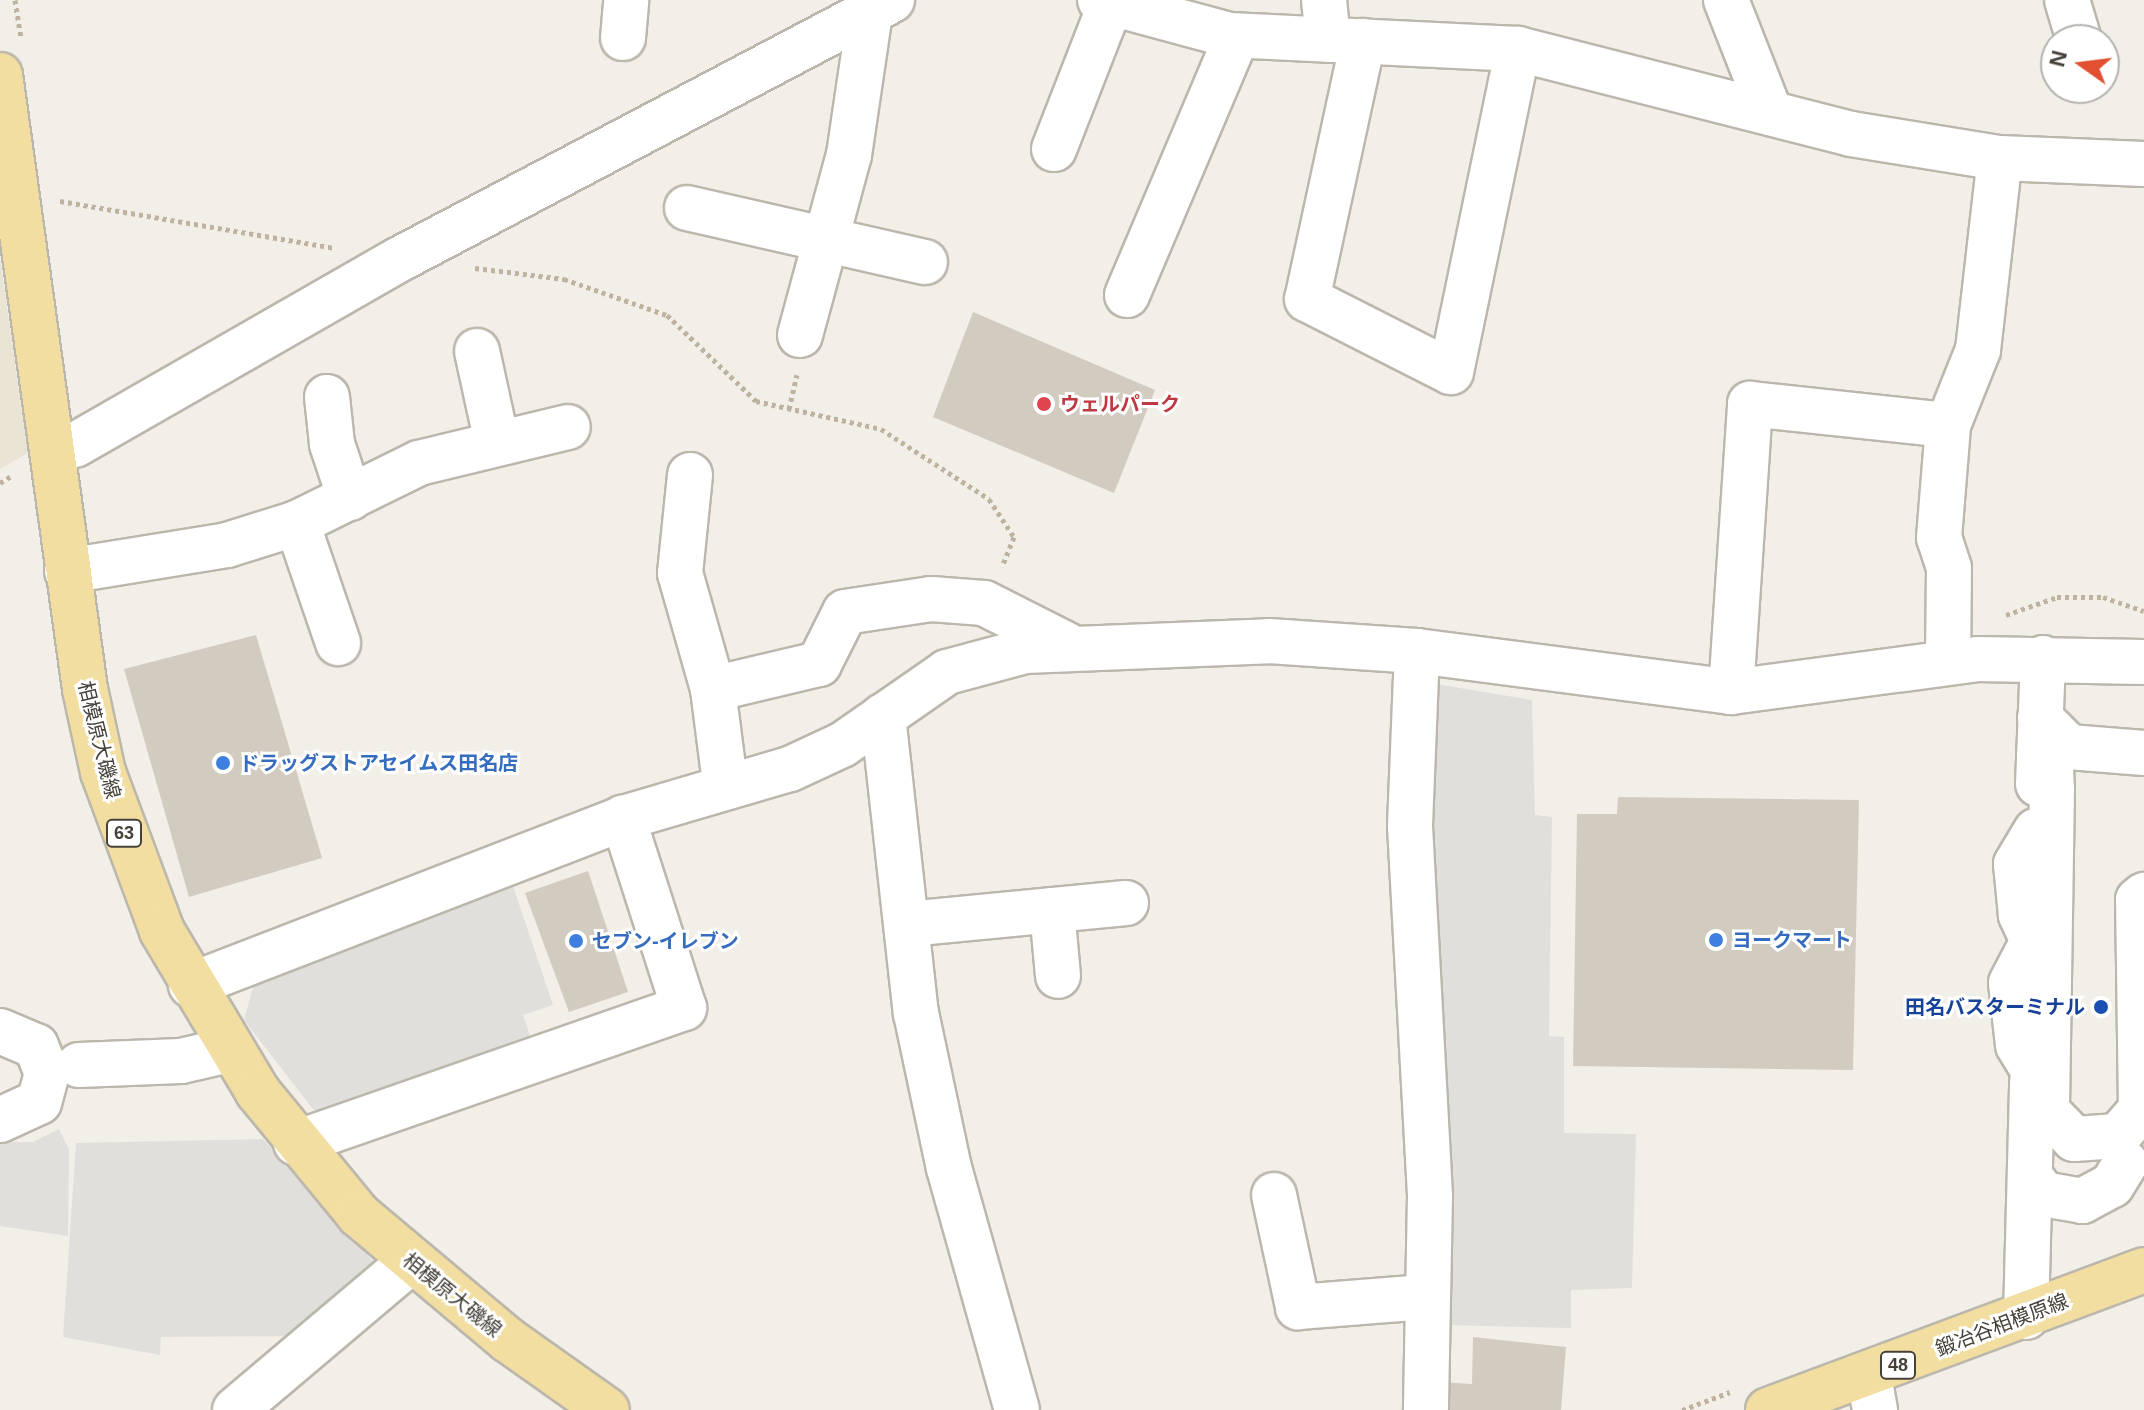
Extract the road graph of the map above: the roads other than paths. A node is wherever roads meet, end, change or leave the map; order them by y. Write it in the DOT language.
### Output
graph roads {
  1 [pos="1726,0"];
  2 [pos="2067,0"];
  3 [pos="1105,2"];
  4 [pos="878,4"];
  5 [pos="2074,24"];
  6 [pos="1338,27"];
  7 [pos="1237,36"];
  8 [pos="1518,49"];
  9 [pos="0,75"];
  10 [pos="1770,112"];
  11 [pos="1054,149"];
  12 [pos="2000,158"];
  13 [pos="2144,164"];
  14 [pos="687,208"];
  15 [pos="827,234"];
  16 [pos="925,262"];
  17 [pos="1127,295"];
  18 [pos="800,335"];
  19 [pos="477,351"];
  20 [pos="327,397"];
  21 [pos="1948,425"];
  22 [pos="568,427"];
  23 [pos="497,443"];
  24 [pos="75,445"];
  25 [pos="690,475"];
  26 [pos="350,498"];
  27 [pos="297,523"];
  28 [pos="67,571"];
  29 [pos="338,643"];
  30 [pos="1067,645"];
  31 [pos="1417,651"];
  32 [pos="2043,658"];
  33 [pos="1948,662"];
  34 [pos="2144,662"];
  35 [pos="713,689"];
  36 [pos="1731,692"];
  37 [pos="883,716"];
  38 [pos="2073,760"];
  39 [pos="725,783"];
  40 [pos="623,818"];
  41 [pos="2144,895"];
  42 [pos="1126,903"];
  43 [pos="1052,910"];
  44 [pos="908,924"];
  45 [pos="1058,976"];
  46 [pos="191,985"];
  47 [pos="0,1031"];
  48 [pos="229,1050"];
  49 [pos="79,1065"];
  50 [pos="2047,1111"];
  51 [pos="0,1120"];
  52 [pos="296,1143"];
  53 [pos="2135,1158"];
  54 [pos="2041,1178"];
  55 [pos="1267,1222"];
  56 [pos="410,1262"];
  57 [pos="2144,1270"];
  58 [pos="1426,1297"];
  59 [pos="2026,1317"];
  60 [pos="1872,1393"];
  61 [pos="235,1410"];
  62 [pos="607,1410"];
  63 [pos="1017,1410"];
  64 [pos="1426,1410"];
  65 [pos="1768,1410"];
  1 -- 10 [label="street"];
  2 -- 5 [label="street"];
  3 -- 7 [label="street"];
  3 -- 11 [label="street"];
  4 -- 15 [label="street"];
  4 -- 24 [label="street"];
  6 -- 7 [label="street"];
  6 -- 8 [label="street"];
  6 -- 8 [label="street"];
  7 -- 17 [label="street"];
  8 -- 10 [label="street"];
  9 -- 28 [label="main road, 相模原大磯線 / 63"];
  10 -- 12 [label="street"];
  12 -- 13 [label="street"];
  12 -- 21 [label="street"];
  14 -- 15 [label="street"];
  15 -- 16 [label="street"];
  15 -- 18 [label="street"];
  19 -- 23 [label="street"];
  20 -- 26 [label="street"];
  21 -- 33 [label="street"];
  21 -- 36 [label="street"];
  22 -- 23 [label="street"];
  23 -- 26 [label="street"];
  25 -- 35 [label="street"];
  26 -- 27 [label="street"];
  27 -- 28 [label="street"];
  27 -- 29 [label="street"];
  28 -- 46 [label="main road, 相模原大磯線 / 63"];
  30 -- 31 [label="street"];
  30 -- 35 [label="street"];
  30 -- 37 [label="street"];
  31 -- 36 [label="street"];
  31 -- 58 [label="street"];
  32 -- 33 [label="street"];
  32 -- 34 [label="street"];
  32 -- 38 [label="street"];
  33 -- 36 [label="street"];
  35 -- 39 [label="street"];
  37 -- 39 [label="street"];
  37 -- 44 [label="street"];
  38 -- 50 [label="street"];
  38 -- 54 [label="street"];
  39 -- 40 [label="street"];
  40 -- 46 [label="street"];
  40 -- 52 [label="street"];
  41 -- 50 [label="street"];
  42 -- 43 [label="street"];
  43 -- 44 [label="street"];
  43 -- 45 [label="street"];
  44 -- 63 [label="street"];
  46 -- 48 [label="main road, 相模原大磯線 / 63"];
  47 -- 51 [label="street"];
  48 -- 49 [label="street"];
  48 -- 52 [label="main road, 相模原大磯線 / 63"];
  50 -- 54 [label="street"];
  52 -- 56 [label="main road, 相模原大磯線 / 63"];
  53 -- 54 [label="street"];
  54 -- 59 [label="street"];
  55 -- 58 [label="street"];
  56 -- 61 [label="street"];
  56 -- 62 [label="main road, 相模原大磯線 / 63"];
  57 -- 59 [label="main road, 鍛冶谷相模原線 / 48"];
  58 -- 64 [label="street"];
  59 -- 60 [label="main road, 鍛冶谷相模原線 / 48"];
  60 -- 65 [label="main road, 鍛冶谷相模原線 / 48"];
}
